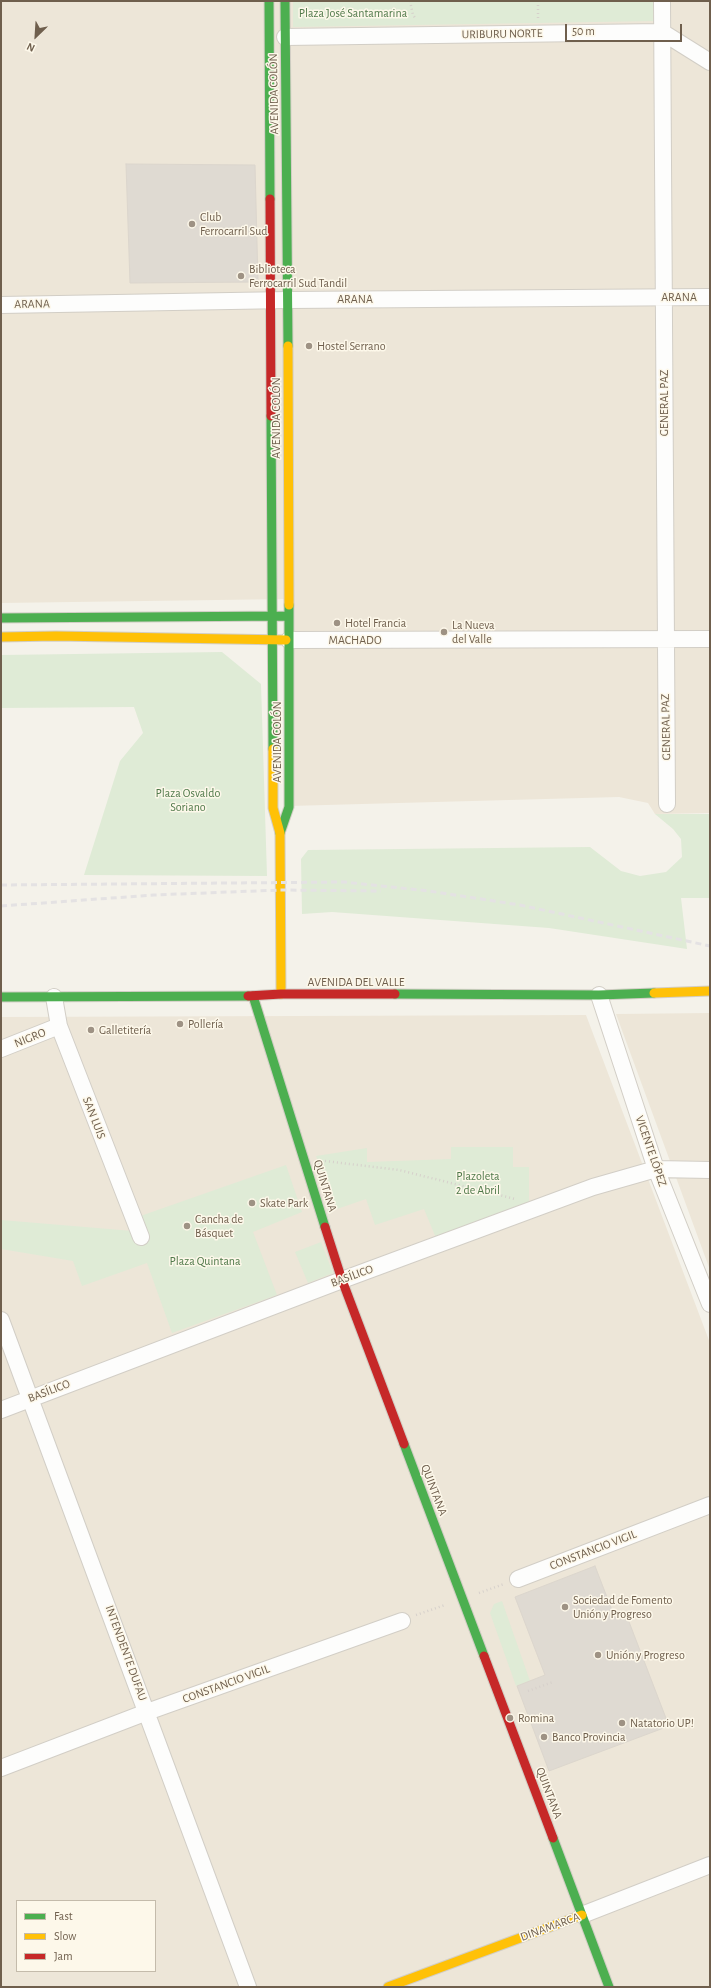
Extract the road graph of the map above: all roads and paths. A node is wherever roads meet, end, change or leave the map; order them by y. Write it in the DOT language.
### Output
graph roads {
  1 [pos="269,1"];
  2 [pos="285,1"];
  3 [pos="410,1"];
  4 [pos="538,1"];
  5 [pos="662,1"];
  6 [pos="538,23"];
  7 [pos="420,25"];
  8 [pos="662,32"];
  9 [pos="285,37"];
  10 [pos="710,62"];
  11 [pos="664,297"];
  12 [pos="710,297"];
  13 [pos="271,300"];
  14 [pos="288,300"];
  15 [pos="1,305"];
  16 [pos="272,616"];
  17 [pos="288,616"];
  18 [pos="1,618"];
  19 [pos="1,637"];
  20 [pos="710,639"];
  21 [pos="288,640"];
  22 [pos="665,640"];
  23 [pos="272,641"];
  24 [pos="667,804"];
  25 [pos="280,833"];
  26 [pos="710,991"];
  27 [pos="281,994"];
  28 [pos="599,995"];
  29 [pos="253,996"];
  30 [pos="54,997"];
  31 [pos="1,998"];
  32 [pos="59,1026"];
  33 [pos="1,1049"];
  34 [pos="304,1159"];
  35 [pos="656,1169"];
  36 [pos="710,1170"];
  37 [pos="538,1207"];
  38 [pos="141,1237"];
  39 [pos="342,1280"];
  40 [pos="710,1304"];
  41 [pos="1,1320"];
  42 [pos="30,1398"];
  43 [pos="1,1410"];
  44 [pos="710,1505"];
  45 [pos="518,1579"];
  46 [pos="476,1594"];
  47 [pos="452,1602"];
  48 [pos="402,1621"];
  49 [pos="553,1682"];
  50 [pos="528,1691"];
  51 [pos="147,1712"];
  52 [pos="1,1768"];
  53 [pos="710,1865"];
  54 [pos="582,1915"];
  55 [pos="248,1987"];
  56 [pos="388,1987"];
  57 [pos="609,1987"];
  1 -- 13 [label="main road, AVENIDA COLÓN"];
  2 -- 9 [label="main road, AVENIDA COLÓN"];
  3 -- 7 [label="path"];
  4 -- 6 [label="path"];
  5 -- 8 [label="street, GENERAL PAZ"];
  8 -- 9 [label="street, URIBURU NORTE"];
  8 -- 10 [label="street"];
  8 -- 11 [label="street, GENERAL PAZ"];
  9 -- 14 [label="main road, AVENIDA COLÓN"];
  11 -- 12 [label="street, ARANA"];
  11 -- 14 [label="street, ARANA"];
  11 -- 22 [label="street, GENERAL PAZ"];
  13 -- 14 [label="street, ARANA"];
  13 -- 15 [label="street, ARANA"];
  13 -- 16 [label="main road, AVENIDA COLÓN"];
  14 -- 17 [label="main road, AVENIDA COLÓN"];
  16 -- 17 [label="main road"];
  16 -- 18 [label="main road"];
  16 -- 23 [label="main road, AVENIDA COLÓN"];
  17 -- 21 [label="main road, AVENIDA COLÓN"];
  19 -- 23 [label="main road, MACHADO"];
  20 -- 22 [label="street, MACHADO"];
  21 -- 22 [label="street, MACHADO"];
  21 -- 23 [label="main road, MACHADO"];
  21 -- 25 [label="main road, AVENIDA COLÓN"];
  22 -- 24 [label="street, GENERAL PAZ"];
  23 -- 25 [label="main road, AVENIDA COLÓN"];
  25 -- 27 [label="main road, AVENIDA COLÓN"];
  26 -- 28 [label="main road, AVENIDA DEL VALLE"];
  27 -- 28 [label="main road, AVENIDA DEL VALLE"];
  27 -- 29 [label="main road, AVENIDA DEL VALLE"];
  28 -- 35 [label="street, VICENTE LÓPEZ"];
  29 -- 30 [label="main road, AVENIDA DEL VALLE"];
  29 -- 34 [label="main road, QUINTANA"];
  30 -- 31 [label="main road, AVENIDA DEL VALLE"];
  30 -- 32 [label="street, SAN LUIS"];
  32 -- 33 [label="street, NIGRO"];
  32 -- 38 [label="street, SAN LUIS"];
  34 -- 37 [label="path"];
  34 -- 39 [label="main road, QUINTANA"];
  35 -- 36 [label="street, BASÍLICO"];
  35 -- 37 [label="street, BASÍLICO"];
  35 -- 40 [label="street, VICENTE LÓPEZ"];
  37 -- 39 [label="street, BASÍLICO"];
  39 -- 42 [label="street, BASÍLICO"];
  39 -- 54 [label="main road, QUINTANA"];
  41 -- 42 [label="street, INTENDENTE DUFAU"];
  42 -- 43 [label="street, BASÍLICO"];
  42 -- 51 [label="street, INTENDENTE DUFAU"];
  44 -- 45 [label="street, CONSTANCIO VIGIL"];
  45 -- 46 [label="path"];
  47 -- 48 [label="path"];
  48 -- 51 [label="street, CONSTANCIO VIGIL"];
  49 -- 50 [label="path"];
  51 -- 52 [label="street, CONSTANCIO VIGIL"];
  51 -- 55 [label="street, INTENDENTE DUFAU"];
  53 -- 54 [label="street, DINAMARCA"];
  54 -- 56 [label="main road, DINAMARCA"];
  54 -- 57 [label="main road, QUINTANA"];
}
